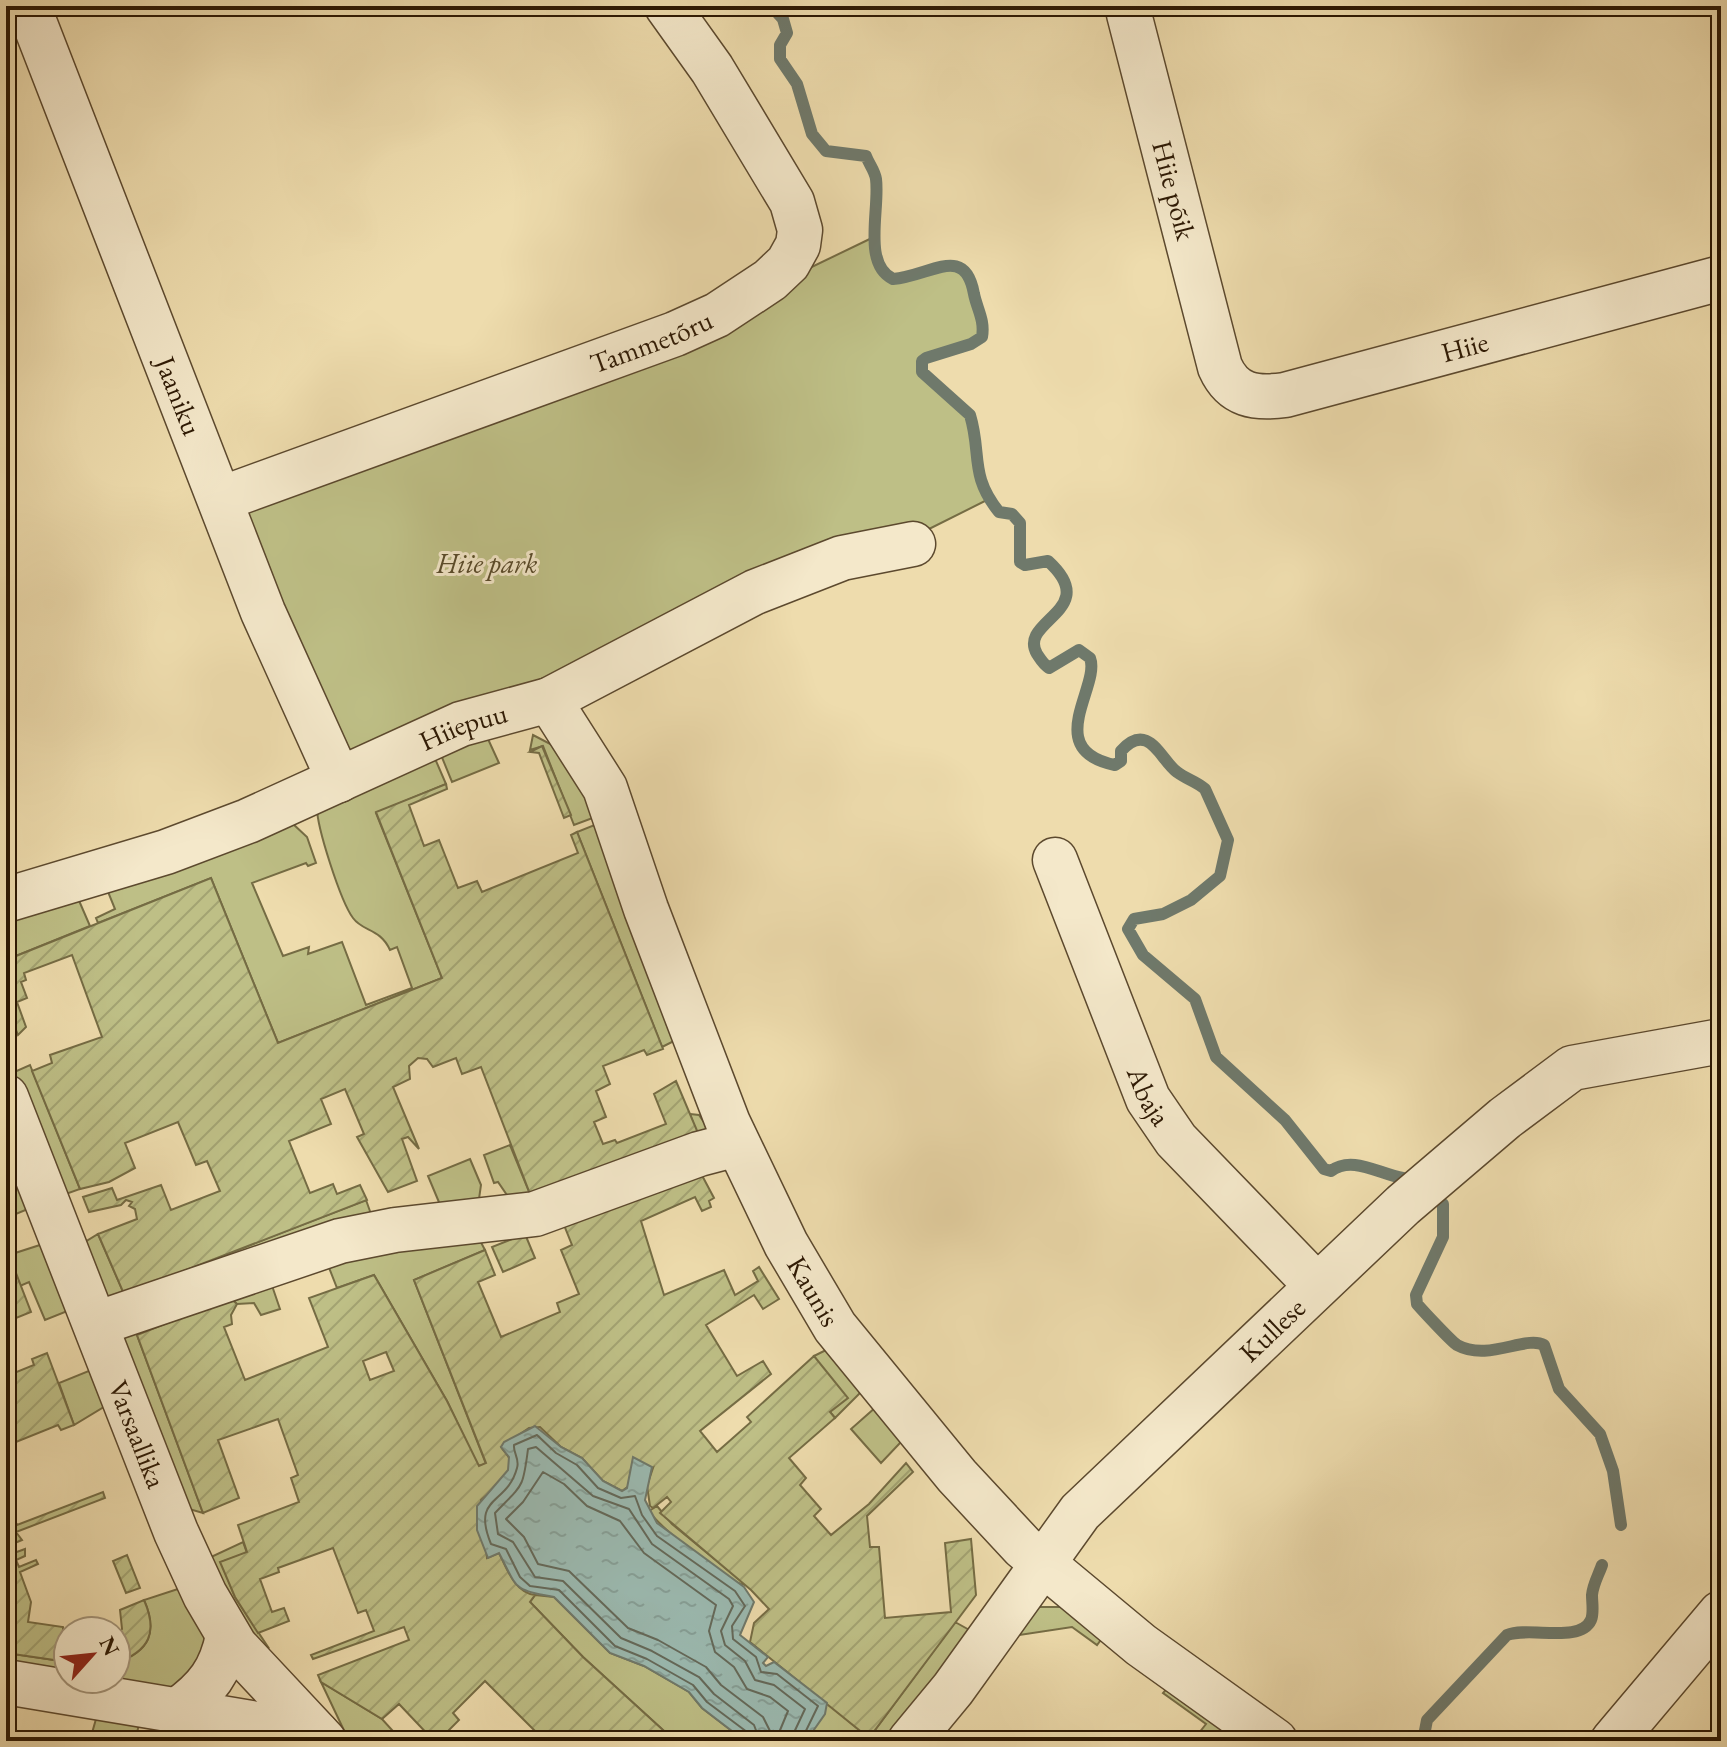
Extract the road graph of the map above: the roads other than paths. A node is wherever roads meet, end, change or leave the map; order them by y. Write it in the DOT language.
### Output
graph roads {
  1 [pos="28,6"];
  2 [pos="667,6"];
  3 [pos="1129,14"];
  4 [pos="1721,278"];
  5 [pos="1220,367"];
  6 [pos="221,499"];
  7 [pos="913,544"];
  8 [pos="549,700"];
  9 [pos="339,780"];
  10 [pos="1055,860"];
  11 [pos="6,900"];
  12 [pos="1721,1041"];
  13 [pos="6,1097"];
  14 [pos="737,1144"];
  15 [pos="1317,1286"];
  16 [pos="96,1324"];
  17 [pos="1040,1563"];
  18 [pos="1721,1613"];
  19 [pos="228,1636"];
  20 [pos="6,1682"];
  21 [pos="178,1710"];
  22 [pos="320,1738"];
  23 [pos="910,1741"];
  24 [pos="1275,1741"];
  25 [pos="1613,1741"];
  1 -- 6 [label="street, Jaaniku"];
  2 -- 6 [label="street, Tammetõru"];
  3 -- 5 [label="street, Hiie põik"];
  4 -- 5 [label="street, Hiie"];
  6 -- 9 [label="street, Jaaniku"];
  7 -- 8 [label="street, Hiiepuu"];
  8 -- 9 [label="street, Hiiepuu"];
  8 -- 14 [label="street, Kaunis"];
  9 -- 11 [label="street, Hiiepuu"];
  10 -- 15 [label="street, Abaja"];
  12 -- 15 [label="street, Kullese"];
  13 -- 16 [label="street, Varsaallika"];
  14 -- 16 [label="street"];
  14 -- 17 [label="street, Kaunis"];
  15 -- 17 [label="street, Kullese"];
  16 -- 19 [label="street, Varsaallika"];
  17 -- 23 [label="street, Kullese"];
  17 -- 24 [label="street, Kaunis"];
  18 -- 25 [label="street"];
  19 -- 21 [label="street"];
  19 -- 22 [label="street, Varsaallika"];
  20 -- 21 [label="street"];
  21 -- 22 [label="street"];
}
